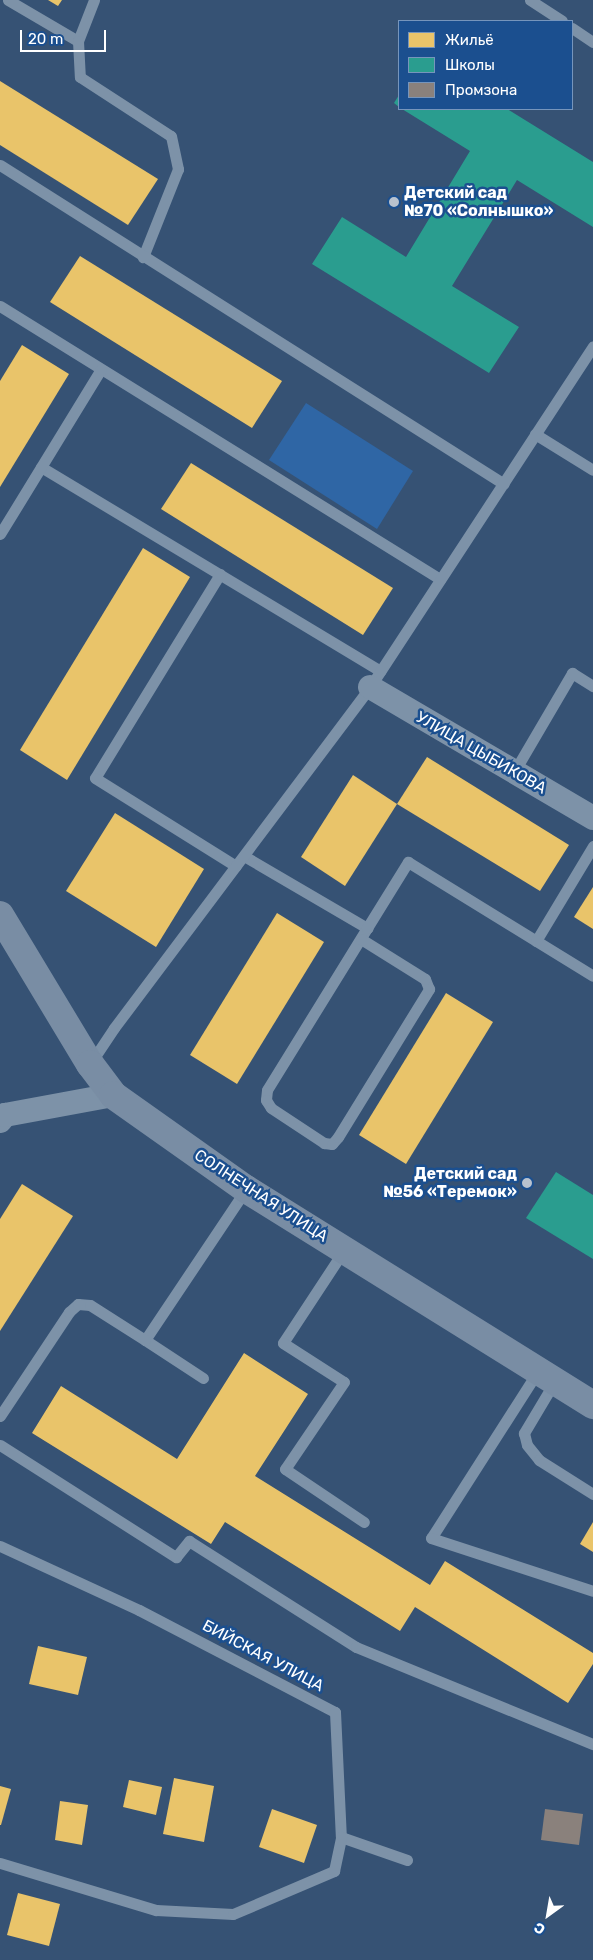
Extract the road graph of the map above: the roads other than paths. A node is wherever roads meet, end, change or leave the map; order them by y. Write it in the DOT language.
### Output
graph roads {
  1 [pos="8,0"];
  2 [pos="94,0"];
  3 [pos="530,0"];
  4 [pos="560,20"];
  5 [pos="573,29"];
  6 [pos="78,41"];
  7 [pos="593,42"];
  8 [pos="0,165"];
  9 [pos="143,257"];
  10 [pos="0,306"];
  11 [pos="593,346"];
  12 [pos="101,369"];
  13 [pos="535,434"];
  14 [pos="41,467"];
  15 [pos="593,470"];
  16 [pos="504,484"];
  17 [pos="0,534"];
  18 [pos="220,574"];
  19 [pos="440,580"];
  20 [pos="375,679"];
  21 [pos="593,686"];
  22 [pos="514,772"];
  23 [pos="593,818"];
  24 [pos="593,846"];
  25 [pos="244,856"];
  26 [pos="236,866"];
  27 [pos="0,915"];
  28 [pos="364,934"];
  29 [pos="536,941"];
  30 [pos="593,976"];
  31 [pos="90,1064"];
  32 [pos="113,1095"];
  33 [pos="0,1121"];
  34 [pos="246,1189"];
  35 [pos="344,1250"];
  36 [pos="144,1340"];
  37 [pos="546,1376"];
  38 [pos="203,1378"];
  39 [pos="593,1405"];
  40 [pos="0,1416"];
  41 [pos="0,1445"];
  42 [pos="593,1494"];
  43 [pos="364,1522"];
  44 [pos="0,1546"];
  45 [pos="593,1591"];
  46 [pos="593,1744"];
  47 [pos="341,1837"];
  48 [pos="407,1860"];
  49 [pos="0,1863"];
  1 -- 6 [label="lane"];
  2 -- 6 [label="lane"];
  3 -- 4 [label="lane"];
  5 -- 7 [label="lane"];
  6 -- 9 [label="lane"];
  8 -- 9 [label="lane"];
  9 -- 16 [label="lane"];
  10 -- 12 [label="lane"];
  11 -- 13 [label="lane"];
  12 -- 14 [label="lane"];
  12 -- 19 [label="lane"];
  13 -- 15 [label="lane"];
  13 -- 16 [label="lane"];
  14 -- 17 [label="lane"];
  14 -- 18 [label="lane"];
  16 -- 19 [label="lane"];
  18 -- 20 [label="lane"];
  18 -- 26 [label="lane"];
  19 -- 20 [label="lane"];
  20 -- 22 [label="street, УЛИЦА ЦЫБИКОВА"];
  20 -- 25 [label="lane"];
  21 -- 22 [label="lane"];
  22 -- 23 [label="street, УЛИЦА ЦЫБИКОВА"];
  24 -- 29 [label="lane"];
  25 -- 26 [label="lane"];
  25 -- 28 [label="lane"];
  26 -- 31 [label="lane"];
  27 -- 31 [label="street, СОЛНЕЧНАЯ УЛИЦА"];
  28 -- 28 [label="lane"];
  28 -- 29 [label="lane"];
  29 -- 30 [label="lane"];
  31 -- 32 [label="street, СОЛНЕЧНАЯ УЛИЦА"];
  32 -- 33 [label="street"];
  32 -- 34 [label="street, СОЛНЕЧНАЯ УЛИЦА"];
  34 -- 35 [label="street, СОЛНЕЧНАЯ УЛИЦА"];
  34 -- 36 [label="lane"];
  35 -- 37 [label="street, СОЛНЕЧНАЯ УЛИЦА"];
  35 -- 43 [label="lane"];
  36 -- 38 [label="lane"];
  36 -- 40 [label="lane"];
  37 -- 39 [label="street, СОЛНЕЧНАЯ УЛИЦА"];
  37 -- 42 [label="lane"];
  37 -- 45 [label="lane"];
  41 -- 46 [label="lane"];
  44 -- 47 [label="lane, БИЙСКАЯ УЛИЦА"];
  47 -- 48 [label="lane"];
  47 -- 49 [label="lane"];
}
